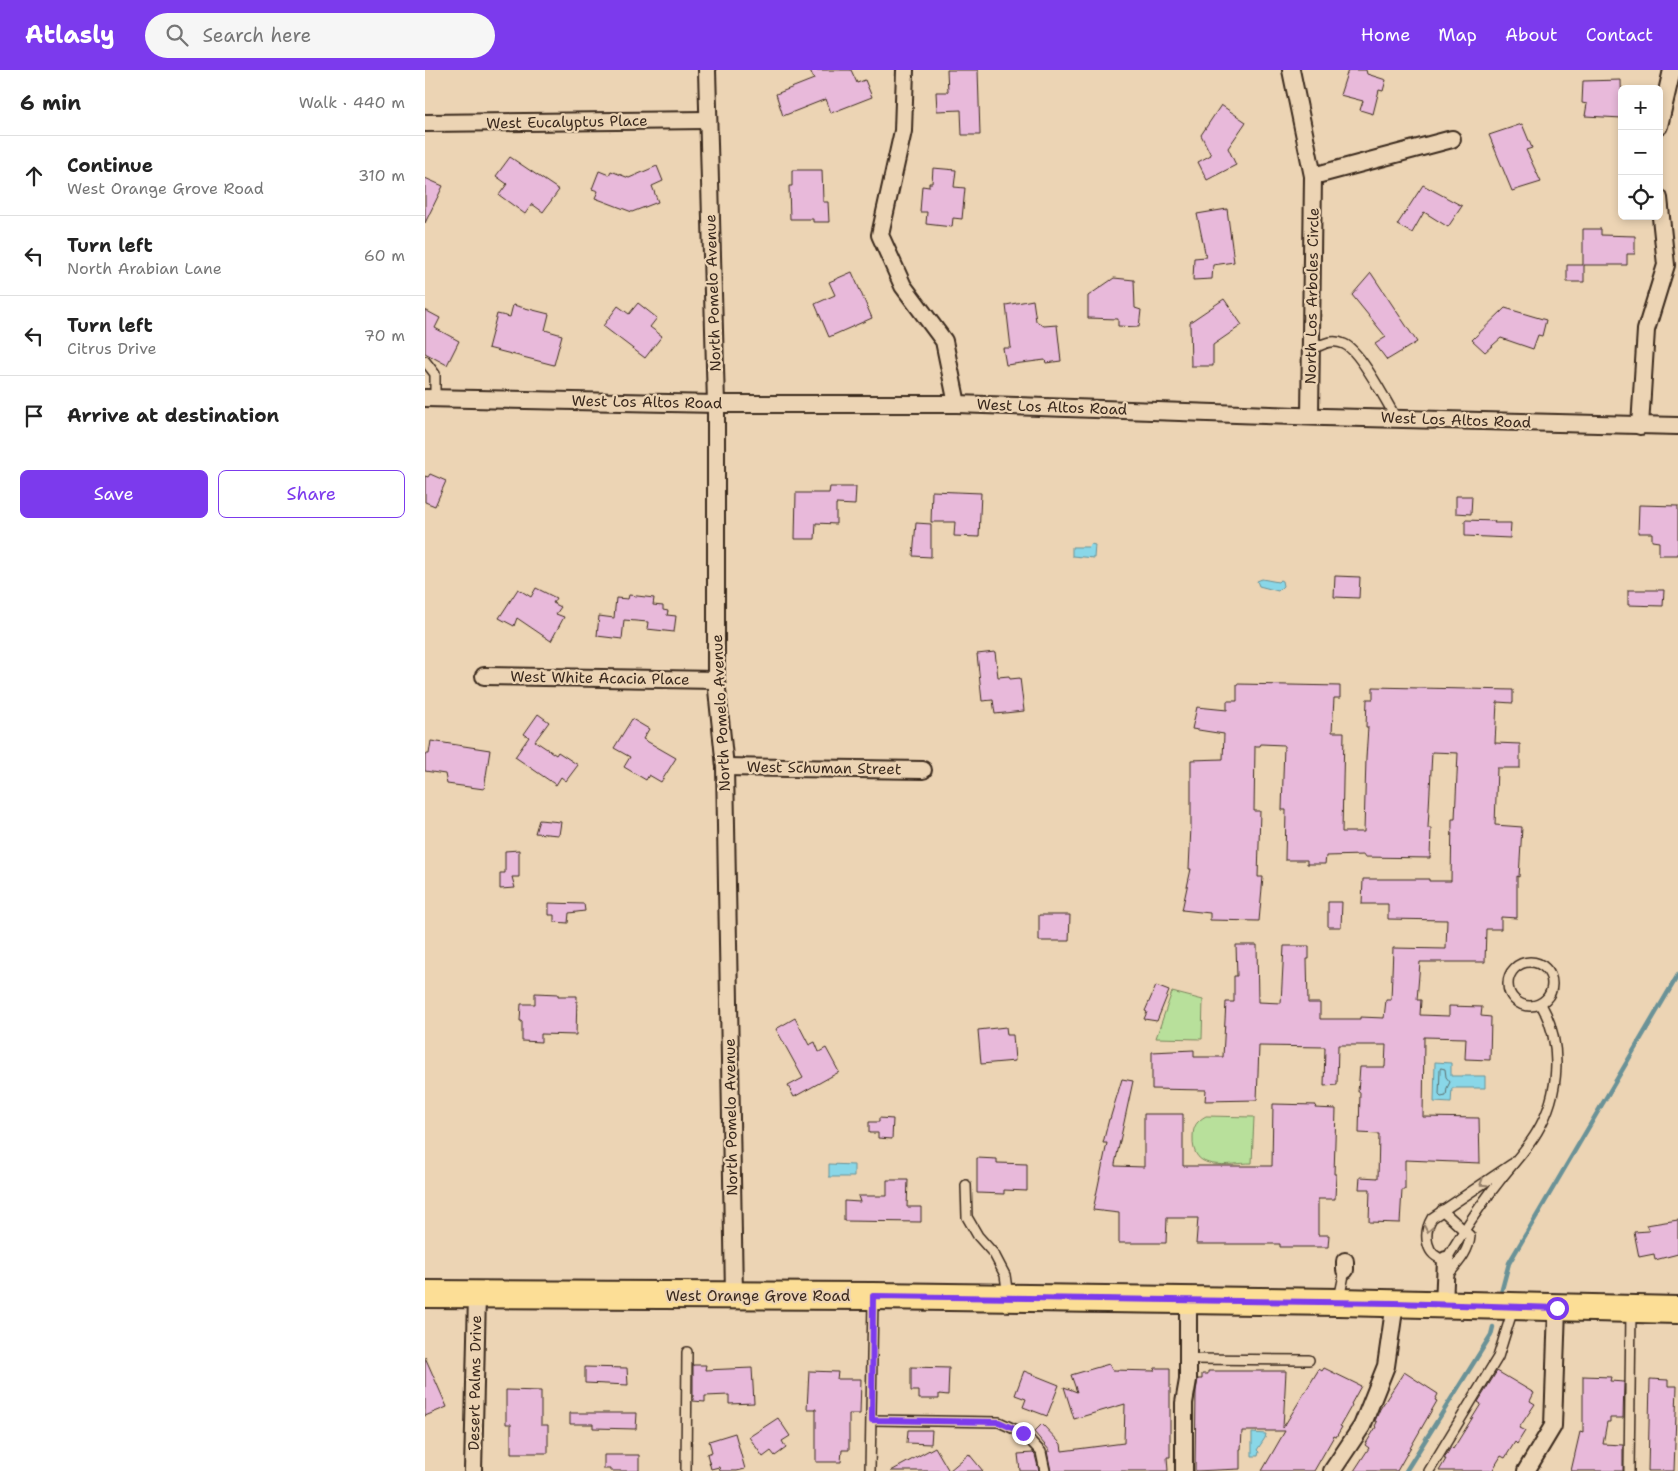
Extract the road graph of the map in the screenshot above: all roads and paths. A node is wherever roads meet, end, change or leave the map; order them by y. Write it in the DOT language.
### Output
graph roads {
  1 [pos="707,70"];
  2 [pos="905,70"];
  3 [pos="1291,70"];
  4 [pos="1672,70"];
  5 [pos="1663,109"];
  6 [pos="708,120"];
  7 [pos="425,123"];
  8 [pos="1452,139"];
  9 [pos="1313,176"];
  10 [pos="1661,220"];
  11 [pos="1311,350"];
  12 [pos="425,361"];
  13 [pos="430,398"];
  14 [pos="716,404"];
  15 [pos="957,404"];
  16 [pos="1309,416"];
  17 [pos="1396,418"];
  18 [pos="1640,426"];
  19 [pos="1678,426"];
  20 [pos="484,676"];
  21 [pos="716,680"];
  22 [pos="725,767"];
  23 [pos="923,770"];
  24 [pos="1541,1004"];
  25 [pos="1512,1164"];
  26 [pos="966,1185"];
  27 [pos="1442,1210"];
  28 [pos="1464,1229"];
  29 [pos="1445,1260"];
  30 [pos="1345,1266"];
  31 [pos="1445,1279"];
  32 [pos="425,1294"];
  33 [pos="477,1295"];
  34 [pos="734,1295"];
  35 [pos="873,1296"];
  36 [pos="1009,1298"];
  37 [pos="1188,1300"];
  38 [pos="1339,1302"];
  39 [pos="1395,1303"];
  40 [pos="1444,1304"];
  41 [pos="1513,1307"];
  42 [pos="1557,1308"];
  43 [pos="1631,1310"];
  44 [pos="1678,1310"];
  45 [pos="1678,1319"];
  46 [pos="687,1352"];
  47 [pos="1188,1359"];
  48 [pos="1309,1360"];
  49 [pos="872,1420"];
  50 [pos="473,1471"];
  51 [pos="686,1471"];
  52 [pos="871,1471"];
  53 [pos="1045,1471"];
  54 [pos="1184,1471"];
  55 [pos="1332,1471"];
  56 [pos="1429,1471"];
  57 [pos="1526,1471"];
  58 [pos="1629,1471"];
  1 -- 6 [label="street, North Pomelo Avenue"];
  2 -- 15 [label="street"];
  3 -- 9 [label="street, North Los Arboles Circle"];
  4 -- 5 [label="street"];
  6 -- 7 [label="street, West Eucalyptus Place"];
  6 -- 14 [label="street, North Pomelo Avenue"];
  8 -- 9 [label="street"];
  9 -- 11 [label="street, North Los Arboles Circle"];
  10 -- 18 [label="street"];
  11 -- 16 [label="street, North Los Arboles Circle"];
  11 -- 17 [label="lane"];
  12 -- 13 [label="lane"];
  13 -- 14 [label="street, West Los Altos Road"];
  14 -- 15 [label="street, West Los Altos Road"];
  14 -- 21 [label="street, North Pomelo Avenue"];
  15 -- 16 [label="street, West Los Altos Road"];
  16 -- 17 [label="street, West Los Altos Road"];
  17 -- 18 [label="street, West Los Altos Road"];
  18 -- 19 [label="street, West Los Altos Road"];
  20 -- 21 [label="street, West White Acacia Place"];
  21 -- 22 [label="street, North Pomelo Avenue"];
  22 -- 23 [label="street, West Schuman Street"];
  22 -- 34 [label="street, North Pomelo Avenue"];
  24 -- 24 [label="lane"];
  24 -- 25 [label="lane"];
  25 -- 27 [label="lane, one-way"];
  25 -- 28 [label="lane"];
  26 -- 36 [label="lane"];
  27 -- 28 [label="lane"];
  27 -- 29 [label="lane, one-way"];
  28 -- 29 [label="lane"];
  28 -- 31 [label="lane"];
  29 -- 31 [label="street"];
  30 -- 38 [label="lane"];
  31 -- 40 [label="street"];
  32 -- 33 [label="main road, West Orange Grove Road"];
  33 -- 34 [label="main road, West Orange Grove Road"];
  33 -- 50 [label="street, Desert Palms Drive"];
  34 -- 35 [label="main road, West Orange Grove Road"];
  35 -- 36 [label="main road, West Orange Grove Road"];
  35 -- 49 [label="lane"];
  36 -- 37 [label="main road, West Orange Grove Road"];
  37 -- 38 [label="main road, West Orange Grove Road"];
  37 -- 47 [label="street"];
  38 -- 39 [label="main road, West Orange Grove Road"];
  39 -- 40 [label="main road, West Orange Grove Road"];
  39 -- 55 [label="street"];
  40 -- 41 [label="main road, West Orange Grove Road"];
  41 -- 42 [label="main road, West Orange Grove Road"];
  41 -- 56 [label="lane"];
  42 -- 43 [label="main road, West Orange Grove Road"];
  42 -- 57 [label="street"];
  43 -- 44 [label="main road, West Orange Grove Road"];
  43 -- 45 [label="main road, West Orange Grove Road"];
  43 -- 58 [label="lane"];
  46 -- 51 [label="lane"];
  47 -- 48 [label="lane"];
  47 -- 54 [label="street"];
  49 -- 52 [label="lane"];
  49 -- 53 [label="lane"];
}
